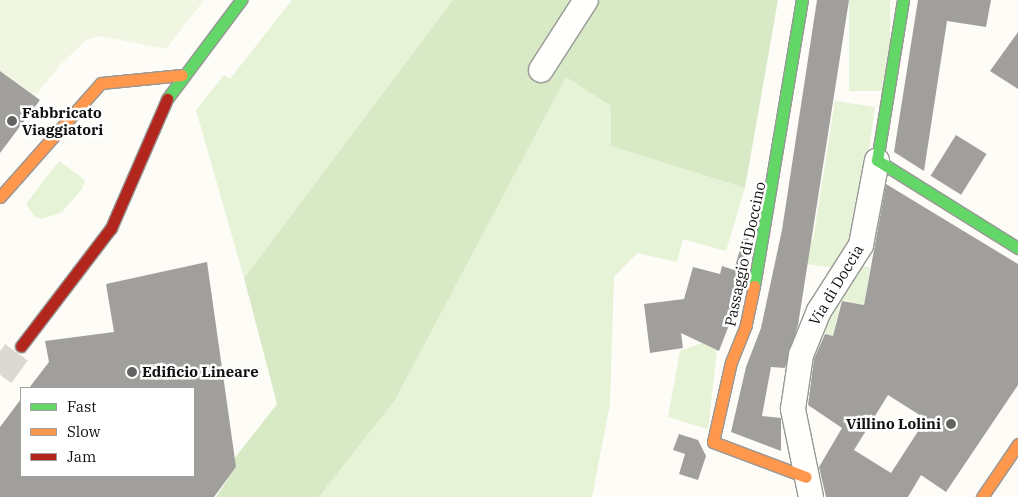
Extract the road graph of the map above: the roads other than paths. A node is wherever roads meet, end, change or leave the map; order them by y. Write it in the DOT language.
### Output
graph roads {
  1 [pos="241,0"];
  2 [pos="586,0"];
  3 [pos="802,0"];
  4 [pos="903,0"];
  5 [pos="540,70"];
  6 [pos="182,75"];
  7 [pos="877,160"];
  8 [pos="0,197"];
  9 [pos="1018,248"];
  10 [pos="22,346"];
  11 [pos="1018,444"];
  12 [pos="808,487"];
  13 [pos="982,497"];
  1 -- 6 [label="street"];
  2 -- 5 [label="street"];
  3 -- 12 [label="street, Passaggio di Doccino"];
  4 -- 7 [label="street"];
  6 -- 8 [label="street"];
  6 -- 10 [label="street"];
  7 -- 9 [label="street"];
  7 -- 12 [label="street, Via di Doccia"];
  11 -- 13 [label="street"];
}
